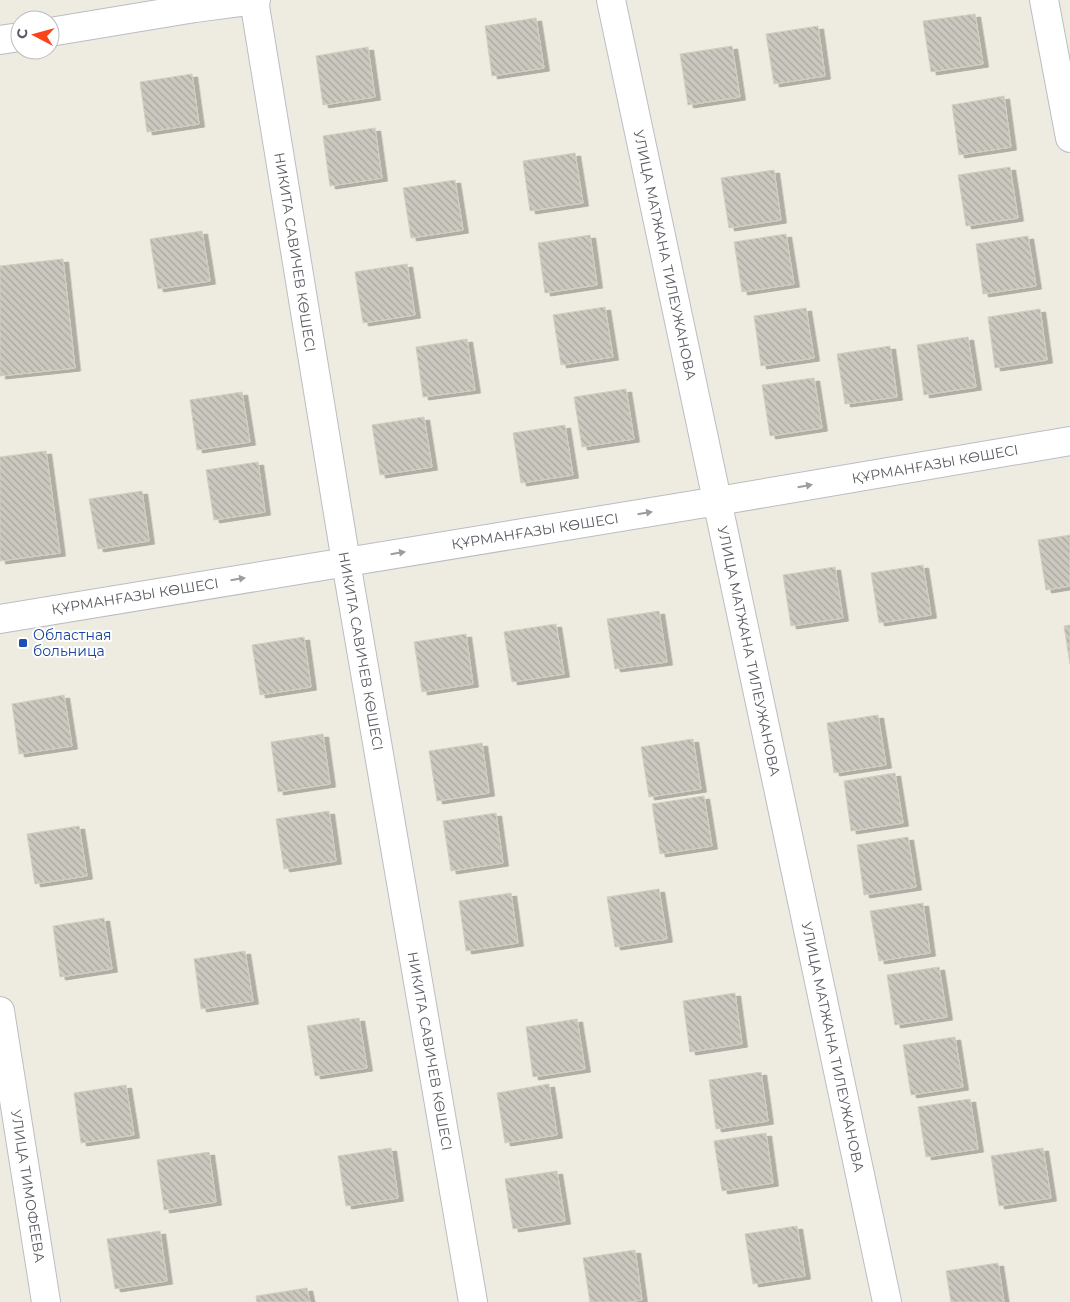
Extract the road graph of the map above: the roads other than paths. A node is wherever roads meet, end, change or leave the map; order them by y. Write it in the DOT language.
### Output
graph roads {
  1 [pos="255,0"];
  2 [pos="611,0"];
  3 [pos="1044,0"];
  4 [pos="60,30"];
  5 [pos="1070,138"];
  6 [pos="1070,441"];
  7 [pos="718,501"];
  8 [pos="346,562"];
  9 [pos="0,619"];
  10 [pos="0,1011"];
  11 [pos="46,1302"];
  12 [pos="473,1302"];
  13 [pos="887,1302"];
  1 -- 4 [label="street"];
  1 -- 8 [label="street, НИКИТА САВИЧЕВ КӨШЕСІ"];
  2 -- 7 [label="street, УЛИЦА МАТЖАНА ТИЛЕУЖАНОВА"];
  3 -- 5 [label="street"];
  7 -- 6 [label="street, ҚҰРМАНҒАЗЫ КӨШЕСІ, one-way"];
  8 -- 7 [label="street, ҚҰРМАНҒАЗЫ КӨШЕСІ, one-way"];
  7 -- 13 [label="street, УЛИЦА МАТЖАНА ТИЛЕУЖАНОВА"];
  9 -- 8 [label="street, ҚҰРМАНҒАЗЫ КӨШЕСІ, one-way"];
  8 -- 12 [label="street, НИКИТА САВИЧЕВ КӨШЕСІ"];
  10 -- 11 [label="street, УЛИЦА ТИМОФЕЕВА"];
}
